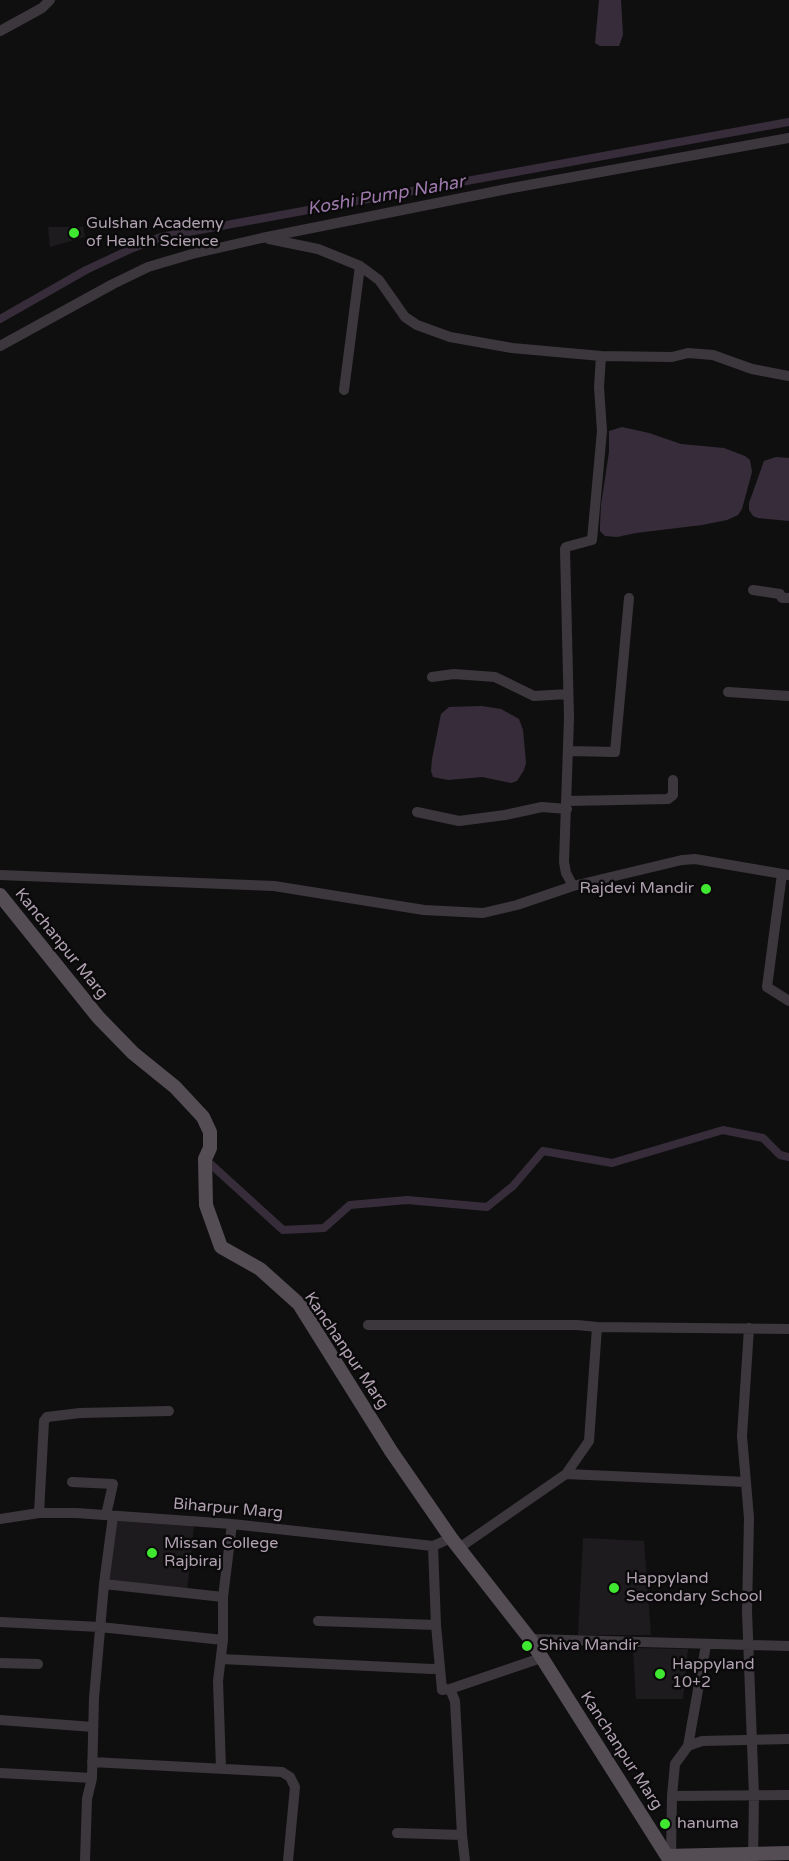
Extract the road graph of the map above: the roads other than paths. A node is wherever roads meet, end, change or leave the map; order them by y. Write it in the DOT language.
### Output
graph roads {
  1 [pos="50,0"];
  2 [pos="0,30"];
  3 [pos="789,138"];
  4 [pos="262,238"];
  5 [pos="360,266"];
  6 [pos="0,346"];
  7 [pos="602,356"];
  8 [pos="789,376"];
  9 [pos="344,390"];
  10 [pos="753,590"];
  11 [pos="629,598"];
  12 [pos="789,598"];
  13 [pos="432,676"];
  14 [pos="728,692"];
  15 [pos="568,694"];
  16 [pos="789,696"];
  17 [pos="569,751"];
  18 [pos="673,780"];
  19 [pos="567,805"];
  20 [pos="417,812"];
  21 [pos="785,874"];
  22 [pos="0,875"];
  23 [pos="573,886"];
  24 [pos="0,895"];
  25 [pos="789,1001"];
  26 [pos="368,1325"];
  27 [pos="597,1326"];
  28 [pos="749,1328"];
  29 [pos="789,1329"];
  30 [pos="169,1411"];
  31 [pos="566,1474"];
  32 [pos="72,1482"];
  33 [pos="746,1482"];
  34 [pos="39,1514"];
  35 [pos="110,1516"];
  36 [pos="0,1519"];
  37 [pos="232,1524"];
  38 [pos="455,1543"];
  39 [pos="433,1546"];
  40 [pos="104,1584"];
  41 [pos="223,1597"];
  42 [pos="318,1621"];
  43 [pos="0,1622"];
  44 [pos="436,1625"];
  45 [pos="100,1627"];
  46 [pos="530,1639"];
  47 [pos="223,1640"];
  48 [pos="706,1645"];
  49 [pos="748,1645"];
  50 [pos="789,1646"];
  51 [pos="541,1658"];
  52 [pos="221,1659"];
  53 [pos="0,1663"];
  54 [pos="38,1664"];
  55 [pos="440,1668"];
  56 [pos="450,1689"];
  57 [pos="0,1720"];
  58 [pos="93,1727"];
  59 [pos="789,1739"];
  60 [pos="751,1740"];
  61 [pos="688,1746"];
  62 [pos="92,1762"];
  63 [pos="221,1768"];
  64 [pos="0,1773"];
  65 [pos="92,1778"];
  66 [pos="789,1795"];
  67 [pos="672,1796"];
  68 [pos="754,1796"];
  69 [pos="397,1833"];
  70 [pos="462,1835"];
  71 [pos="789,1854"];
  72 [pos="668,1858"];
  73 [pos="753,1858"];
  74 [pos="85,1861"];
  75 [pos="288,1861"];
  76 [pos="465,1861"];
  1 -- 2 [label="street"];
  3 -- 4 [label="street"];
  4 -- 5 [label="street"];
  4 -- 6 [label="street"];
  5 -- 7 [label="street"];
  5 -- 9 [label="street"];
  7 -- 8 [label="street"];
  7 -- 15 [label="street"];
  10 -- 12 [label="street"];
  11 -- 17 [label="street"];
  13 -- 15 [label="street"];
  14 -- 16 [label="street"];
  15 -- 17 [label="street"];
  17 -- 19 [label="street"];
  18 -- 19 [label="street"];
  19 -- 20 [label="street"];
  19 -- 23 [label="street"];
  21 -- 23 [label="street"];
  21 -- 25 [label="street"];
  22 -- 23 [label="street"];
  24 -- 38 [label="main road, Kanchanpur Marg"];
  26 -- 27 [label="street"];
  27 -- 28 [label="street"];
  27 -- 31 [label="street"];
  28 -- 29 [label="street"];
  28 -- 33 [label="street"];
  30 -- 34 [label="street"];
  31 -- 33 [label="street"];
  31 -- 38 [label="street"];
  32 -- 35 [label="street"];
  33 -- 49 [label="street"];
  34 -- 35 [label="street, Biharpur Marg"];
  34 -- 36 [label="street, Biharpur Marg"];
  35 -- 37 [label="street, Biharpur Marg"];
  35 -- 40 [label="street"];
  37 -- 39 [label="street, Biharpur Marg"];
  37 -- 41 [label="street"];
  38 -- 39 [label="street"];
  38 -- 46 [label="main road, Kanchanpur Marg"];
  39 -- 44 [label="street"];
  40 -- 41 [label="street"];
  40 -- 45 [label="street"];
  41 -- 47 [label="street"];
  42 -- 44 [label="street"];
  43 -- 45 [label="street"];
  44 -- 55 [label="street"];
  45 -- 47 [label="street"];
  45 -- 58 [label="street"];
  46 -- 48 [label="street"];
  46 -- 51 [label="main road, Kanchanpur Marg"];
  47 -- 52 [label="street"];
  48 -- 49 [label="street"];
  48 -- 61 [label="street"];
  49 -- 50 [label="street"];
  49 -- 60 [label="street"];
  51 -- 56 [label="street"];
  51 -- 72 [label="main road, Kanchanpur Marg"];
  52 -- 55 [label="street"];
  52 -- 63 [label="street"];
  53 -- 54 [label="street"];
  55 -- 56 [label="street"];
  56 -- 70 [label="street"];
  57 -- 58 [label="street"];
  58 -- 62 [label="street"];
  59 -- 60 [label="street"];
  60 -- 61 [label="street"];
  60 -- 68 [label="street"];
  61 -- 67 [label="street"];
  62 -- 63 [label="street"];
  62 -- 65 [label="street"];
  63 -- 75 [label="street"];
  64 -- 65 [label="street"];
  65 -- 74 [label="street"];
  66 -- 68 [label="street"];
  67 -- 68 [label="street"];
  67 -- 72 [label="street"];
  68 -- 73 [label="street"];
  69 -- 70 [label="street"];
  70 -- 76 [label="street"];
  71 -- 73 [label="main road"];
  72 -- 73 [label="main road"];
}
